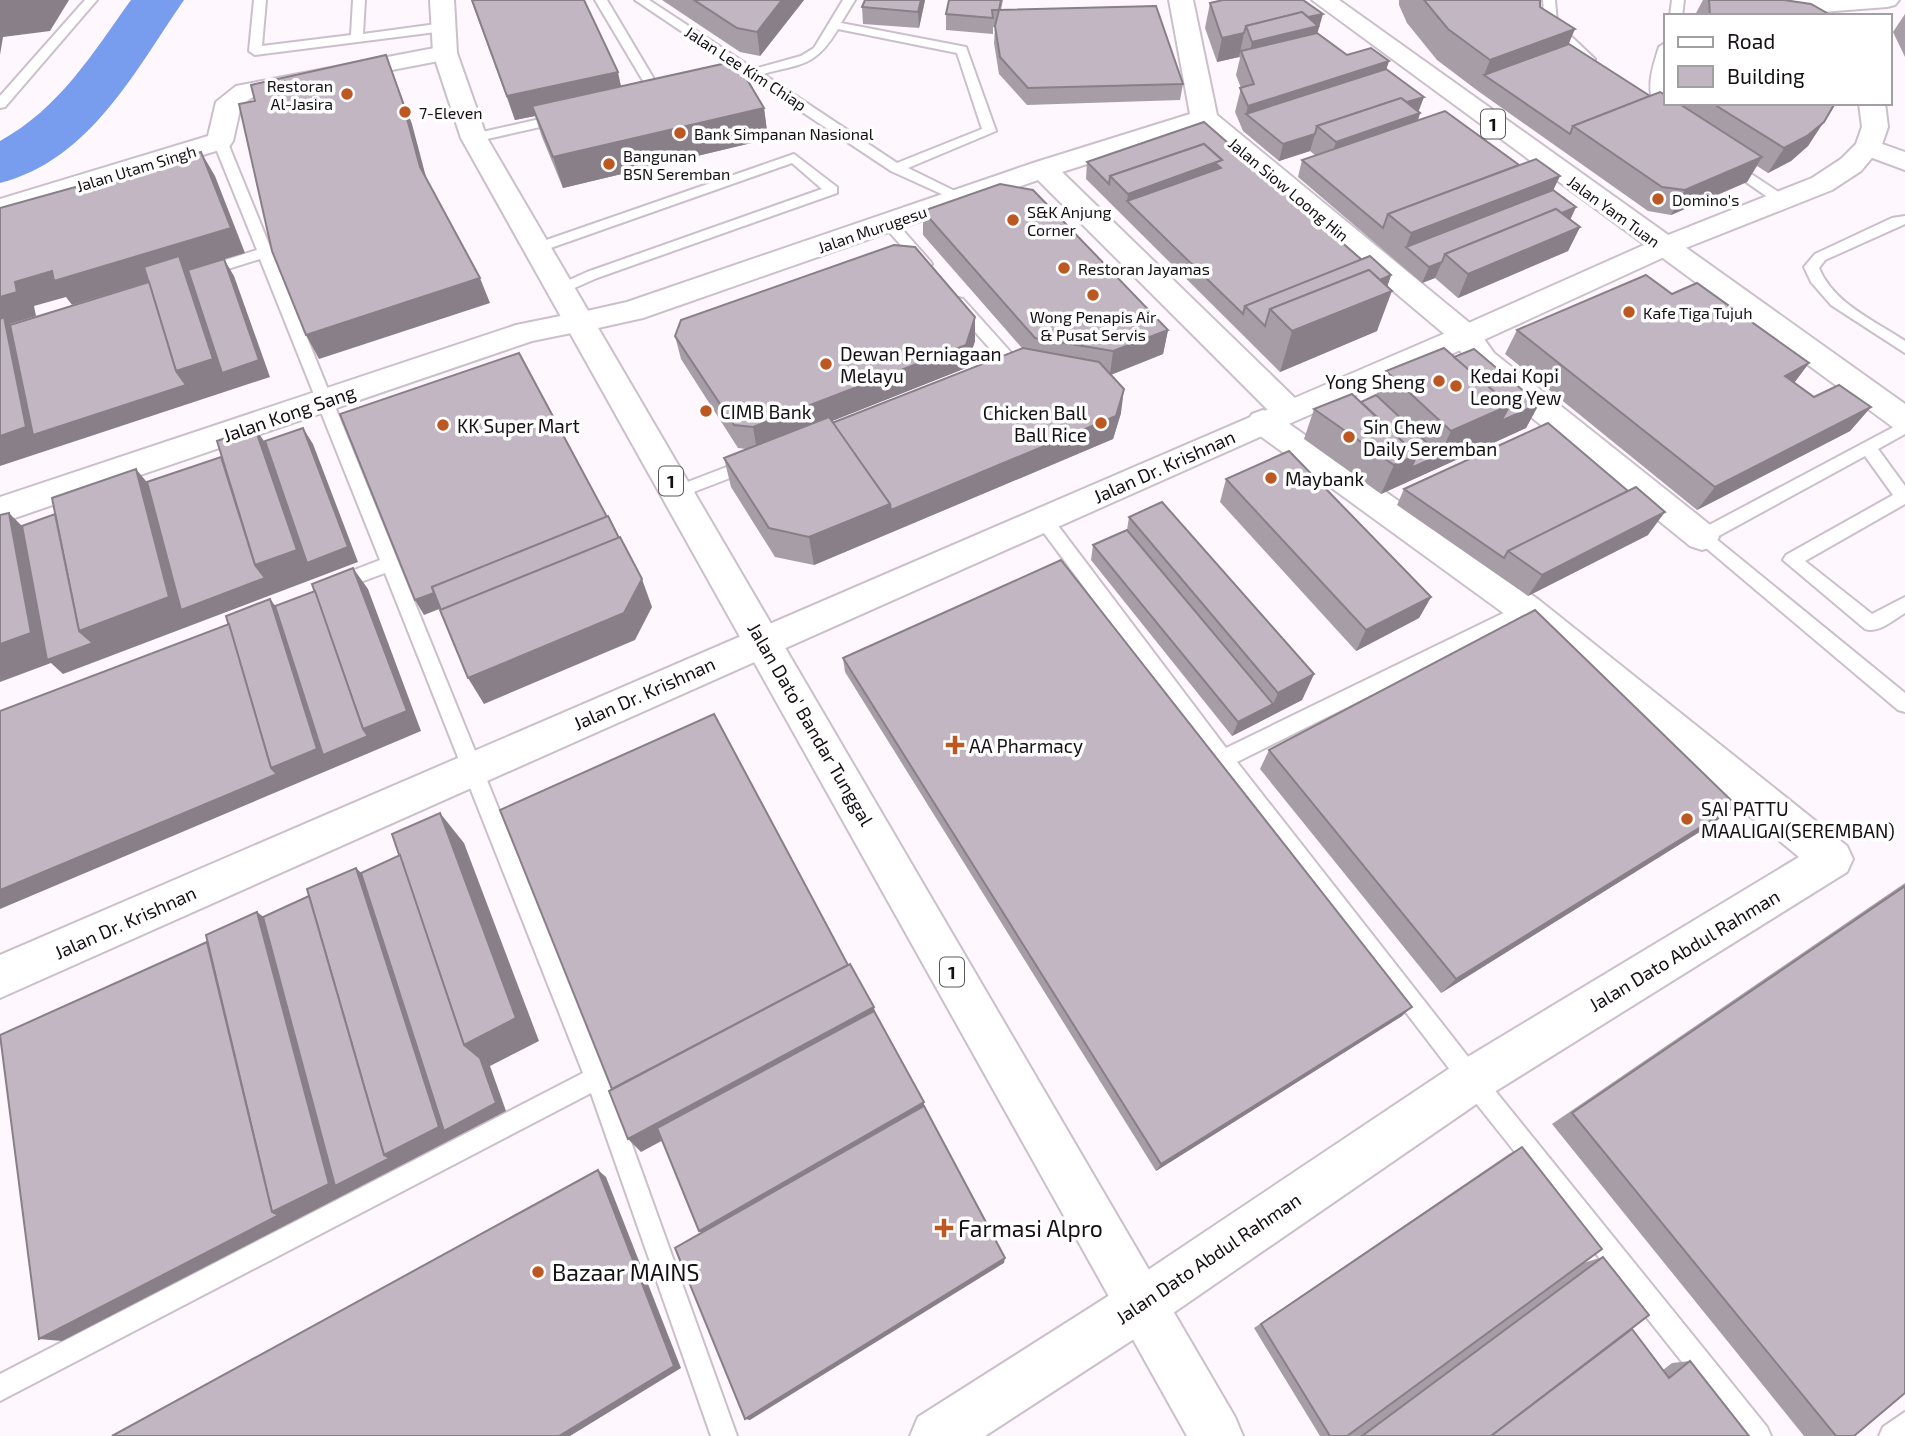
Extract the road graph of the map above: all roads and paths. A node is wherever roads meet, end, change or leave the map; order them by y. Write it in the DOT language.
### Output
graph roads {
  1 [pos="91,0"];
  2 [pos="260,0"];
  3 [pos="359,0"];
  4 [pos="442,0"];
  5 [pos="601,0"];
  6 [pos="641,0"];
  7 [pos="849,0"];
  8 [pos="1181,0"];
  9 [pos="1324,0"];
  10 [pos="1549,0"];
  11 [pos="1763,0"];
  12 [pos="1888,0"];
  13 [pos="1876,14"];
  14 [pos="835,24"];
  15 [pos="358,38"];
  16 [pos="444,40"];
  17 [pos="1664,51"];
  18 [pos="1602,69"];
  19 [pos="756,74"];
  20 [pos="707,85"];
  21 [pos="658,96"];
  22 [pos="0,104"];
  23 [pos="1872,105"];
  24 [pos="579,114"];
  25 [pos="1204,118"];
  26 [pos="1673,122"];
  27 [pos="474,138"];
  28 [pos="220,141"];
  29 [pos="1868,148"];
  30 [pos="1715,154"];
  31 [pos="1905,162"];
  32 [pos="896,168"];
  33 [pos="1043,169"];
  34 [pos="961,198"];
  35 [pos="1781,200"];
  36 [pos="0,208"];
  37 [pos="1905,220"];
  38 [pos="889,223"];
  39 [pos="537,247"];
  40 [pos="1663,247"];
  41 [pos="264,253"];
  42 [pos="932,273"];
  43 [pos="185,277"];
  44 [pos="561,289"];
  45 [pos="949,293"];
  46 [pos="580,322"];
  47 [pos="1466,337"];
  48 [pos="1905,348"];
  49 [pos="971,377"];
  50 [pos="324,401"];
  51 [pos="1276,416"];
  52 [pos="1905,420"];
  53 [pos="1905,426"];
  54 [pos="1867,447"];
  55 [pos="767,457"];
  56 [pos="678,492"];
  57 [pos="1904,497"];
  58 [pos="0,510"];
  59 [pos="1044,520"];
  60 [pos="1702,537"];
  61 [pos="390,564"];
  62 [pos="312,593"];
  63 [pos="1905,604"];
  64 [pos="1526,610"];
  65 [pos="763,641"];
  66 [pos="1905,704"];
  67 [pos="1223,759"];
  68 [pos="472,769"];
  69 [pos="0,977"];
  70 [pos="597,1078"];
  71 [pos="1472,1080"];
  72 [pos="1142,1304"];
  73 [pos="0,1388"];
  74 [pos="1905,1425"];
  75 [pos="724,1436"];
  76 [pos="937,1436"];
  77 [pos="1216,1436"];
  78 [pos="1758,1436"];
  79 [pos="1892,1436"];
  1 -- 22 [label="lane"];
  2 -- 15 [label="lane"];
  3 -- 15 [label="lane"];
  4 -- 16 [label="main road, Jalan Dato' Bandar Tunggal / 1"];
  5 -- 21 [label="lane"];
  6 -- 19 [label="lane, Jalan Lee Kim Chiap"];
  7 -- 14 [label="lane"];
  8 -- 25 [label="main road"];
  9 -- 40 [label="main road, Jalan Yam Tuan / 1"];
  10 -- 18 [label="lane"];
  11 -- 12 [label="main road"];
  12 -- 13 [label="main road"];
  14 -- 19 [label="lane"];
  14 -- 32 [label="lane"];
  15 -- 16 [label="lane"];
  16 -- 27 [label="main road, Jalan Dato' Bandar Tunggal / 1"];
  16 -- 28 [label="main road, Jalan Utam Singh"];
  17 -- 26 [label="lane"];
  19 -- 20 [label="lane"];
  19 -- 32 [label="lane, Jalan Lee Kim Chiap"];
  23 -- 29 [label="main road"];
  24 -- 27 [label="lane"];
  25 -- 33 [label="main road, Jalan Murugesu"];
  25 -- 47 [label="main road, Jalan Siow Loong Hin"];
  27 -- 39 [label="main road, Jalan Dato' Bandar Tunggal / 1"];
  28 -- 36 [label="main road, Jalan Utam Singh"];
  28 -- 41 [label="lane"];
  29 -- 31 [label="main road"];
  29 -- 35 [label="main road, Jalan Dr. Krishnan"];
  30 -- 35 [label="lane"];
  32 -- 34 [label="lane, Jalan Lee Kim Chiap"];
  33 -- 34 [label="main road, Jalan Murugesu"];
  33 -- 51 [label="main road"];
  34 -- 38 [label="main road, Jalan Murugesu"];
  35 -- 40 [label="main road, Jalan Dr. Krishnan"];
  37 -- 48 [label="lane"];
  38 -- 42 [label="lane"];
  38 -- 46 [label="main road, Jalan Murugesu"];
  39 -- 44 [label="main road, Jalan Dato' Bandar Tunggal / 1"];
  39 -- 44 [label="lane"];
  40 -- 47 [label="main road, Jalan Dr. Krishnan"];
  40 -- 52 [label="main road, Jalan Yam Tuan / 1"];
  41 -- 43 [label="lane"];
  41 -- 50 [label="lane"];
  44 -- 46 [label="main road, Jalan Dato' Bandar Tunggal / 1"];
  45 -- 49 [label="lane"];
  46 -- 50 [label="main road, Jalan Kong Sang"];
  46 -- 56 [label="main road, Jalan Dato' Bandar Tunggal / 1"];
  47 -- 51 [label="main road, Jalan Dr. Krishnan"];
  47 -- 60 [label="main road, Jalan Siow Loong Hin"];
  50 -- 58 [label="main road, Jalan Kong Sang"];
  50 -- 61 [label="lane"];
  51 -- 59 [label="main road, Jalan Dr. Krishnan"];
  51 -- 64 [label="main road, Jalan Dato Abdul Rahman"];
  53 -- 54 [label="lane"];
  54 -- 57 [label="lane"];
  54 -- 60 [label="lane"];
  55 -- 56 [label="lane"];
  56 -- 65 [label="main road, Jalan Dato' Bandar Tunggal / 1"];
  57 -- 63 [label="lane"];
  59 -- 65 [label="main road, Jalan Dr. Krishnan"];
  59 -- 67 [label="lane"];
  60 -- 66 [label="lane"];
  61 -- 62 [label="lane"];
  61 -- 68 [label="lane"];
  64 -- 67 [label="lane"];
  64 -- 71 [label="main road, Jalan Dato Abdul Rahman"];
  65 -- 68 [label="main road, Jalan Dr. Krishnan"];
  65 -- 72 [label="main road, Jalan Dato' Bandar Tunggal / 1"];
  67 -- 71 [label="lane"];
  68 -- 69 [label="main road, Jalan Dr. Krishnan"];
  68 -- 70 [label="lane"];
  70 -- 73 [label="lane"];
  70 -- 75 [label="lane"];
  71 -- 72 [label="main road, Jalan Dato Abdul Rahman"];
  71 -- 78 [label="lane"];
  72 -- 76 [label="main road, Jalan Dato Abdul Rahman"];
  72 -- 77 [label="main road, Jalan Dato' Bandar Tunggal / 1"];
  74 -- 79 [label="lane"];
}
